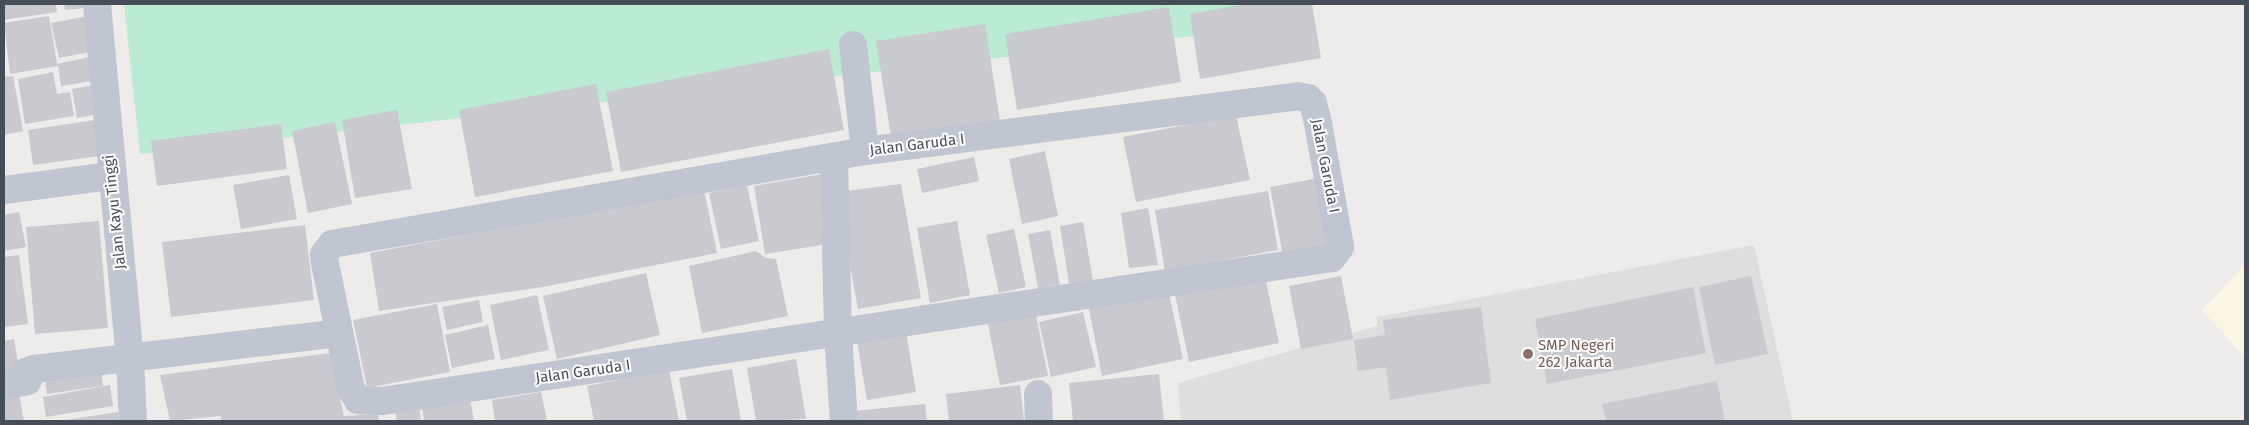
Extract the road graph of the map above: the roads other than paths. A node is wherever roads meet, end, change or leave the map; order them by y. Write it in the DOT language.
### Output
graph roads {
  1 [pos="97,4"];
  2 [pos="852,45"];
  3 [pos="865,151"];
  4 [pos="834,157"];
  5 [pos="111,176"];
  6 [pos="4,190"];
  7 [pos="339,332"];
  8 [pos="838,335"];
  9 [pos="130,360"];
  10 [pos="4,386"];
  11 [pos="1038,394"];
  12 [pos="132,421"];
  13 [pos="844,421"];
  14 [pos="1039,421"];
  1 -- 5 [label="street, Jalan Kayu Tinggi"];
  2 -- 3 [label="street"];
  3 -- 4 [label="street, Jalan Garuda I"];
  3 -- 8 [label="street, Jalan Garuda I"];
  4 -- 7 [label="street, Jalan Garuda I"];
  4 -- 8 [label="street"];
  5 -- 6 [label="street"];
  5 -- 9 [label="street, Jalan Kayu Tinggi"];
  7 -- 8 [label="street, Jalan Garuda I"];
  7 -- 9 [label="street"];
  8 -- 13 [label="street"];
  9 -- 10 [label="street"];
  9 -- 12 [label="street, Jalan Kayu Tinggi"];
  11 -- 14 [label="street"];
}
